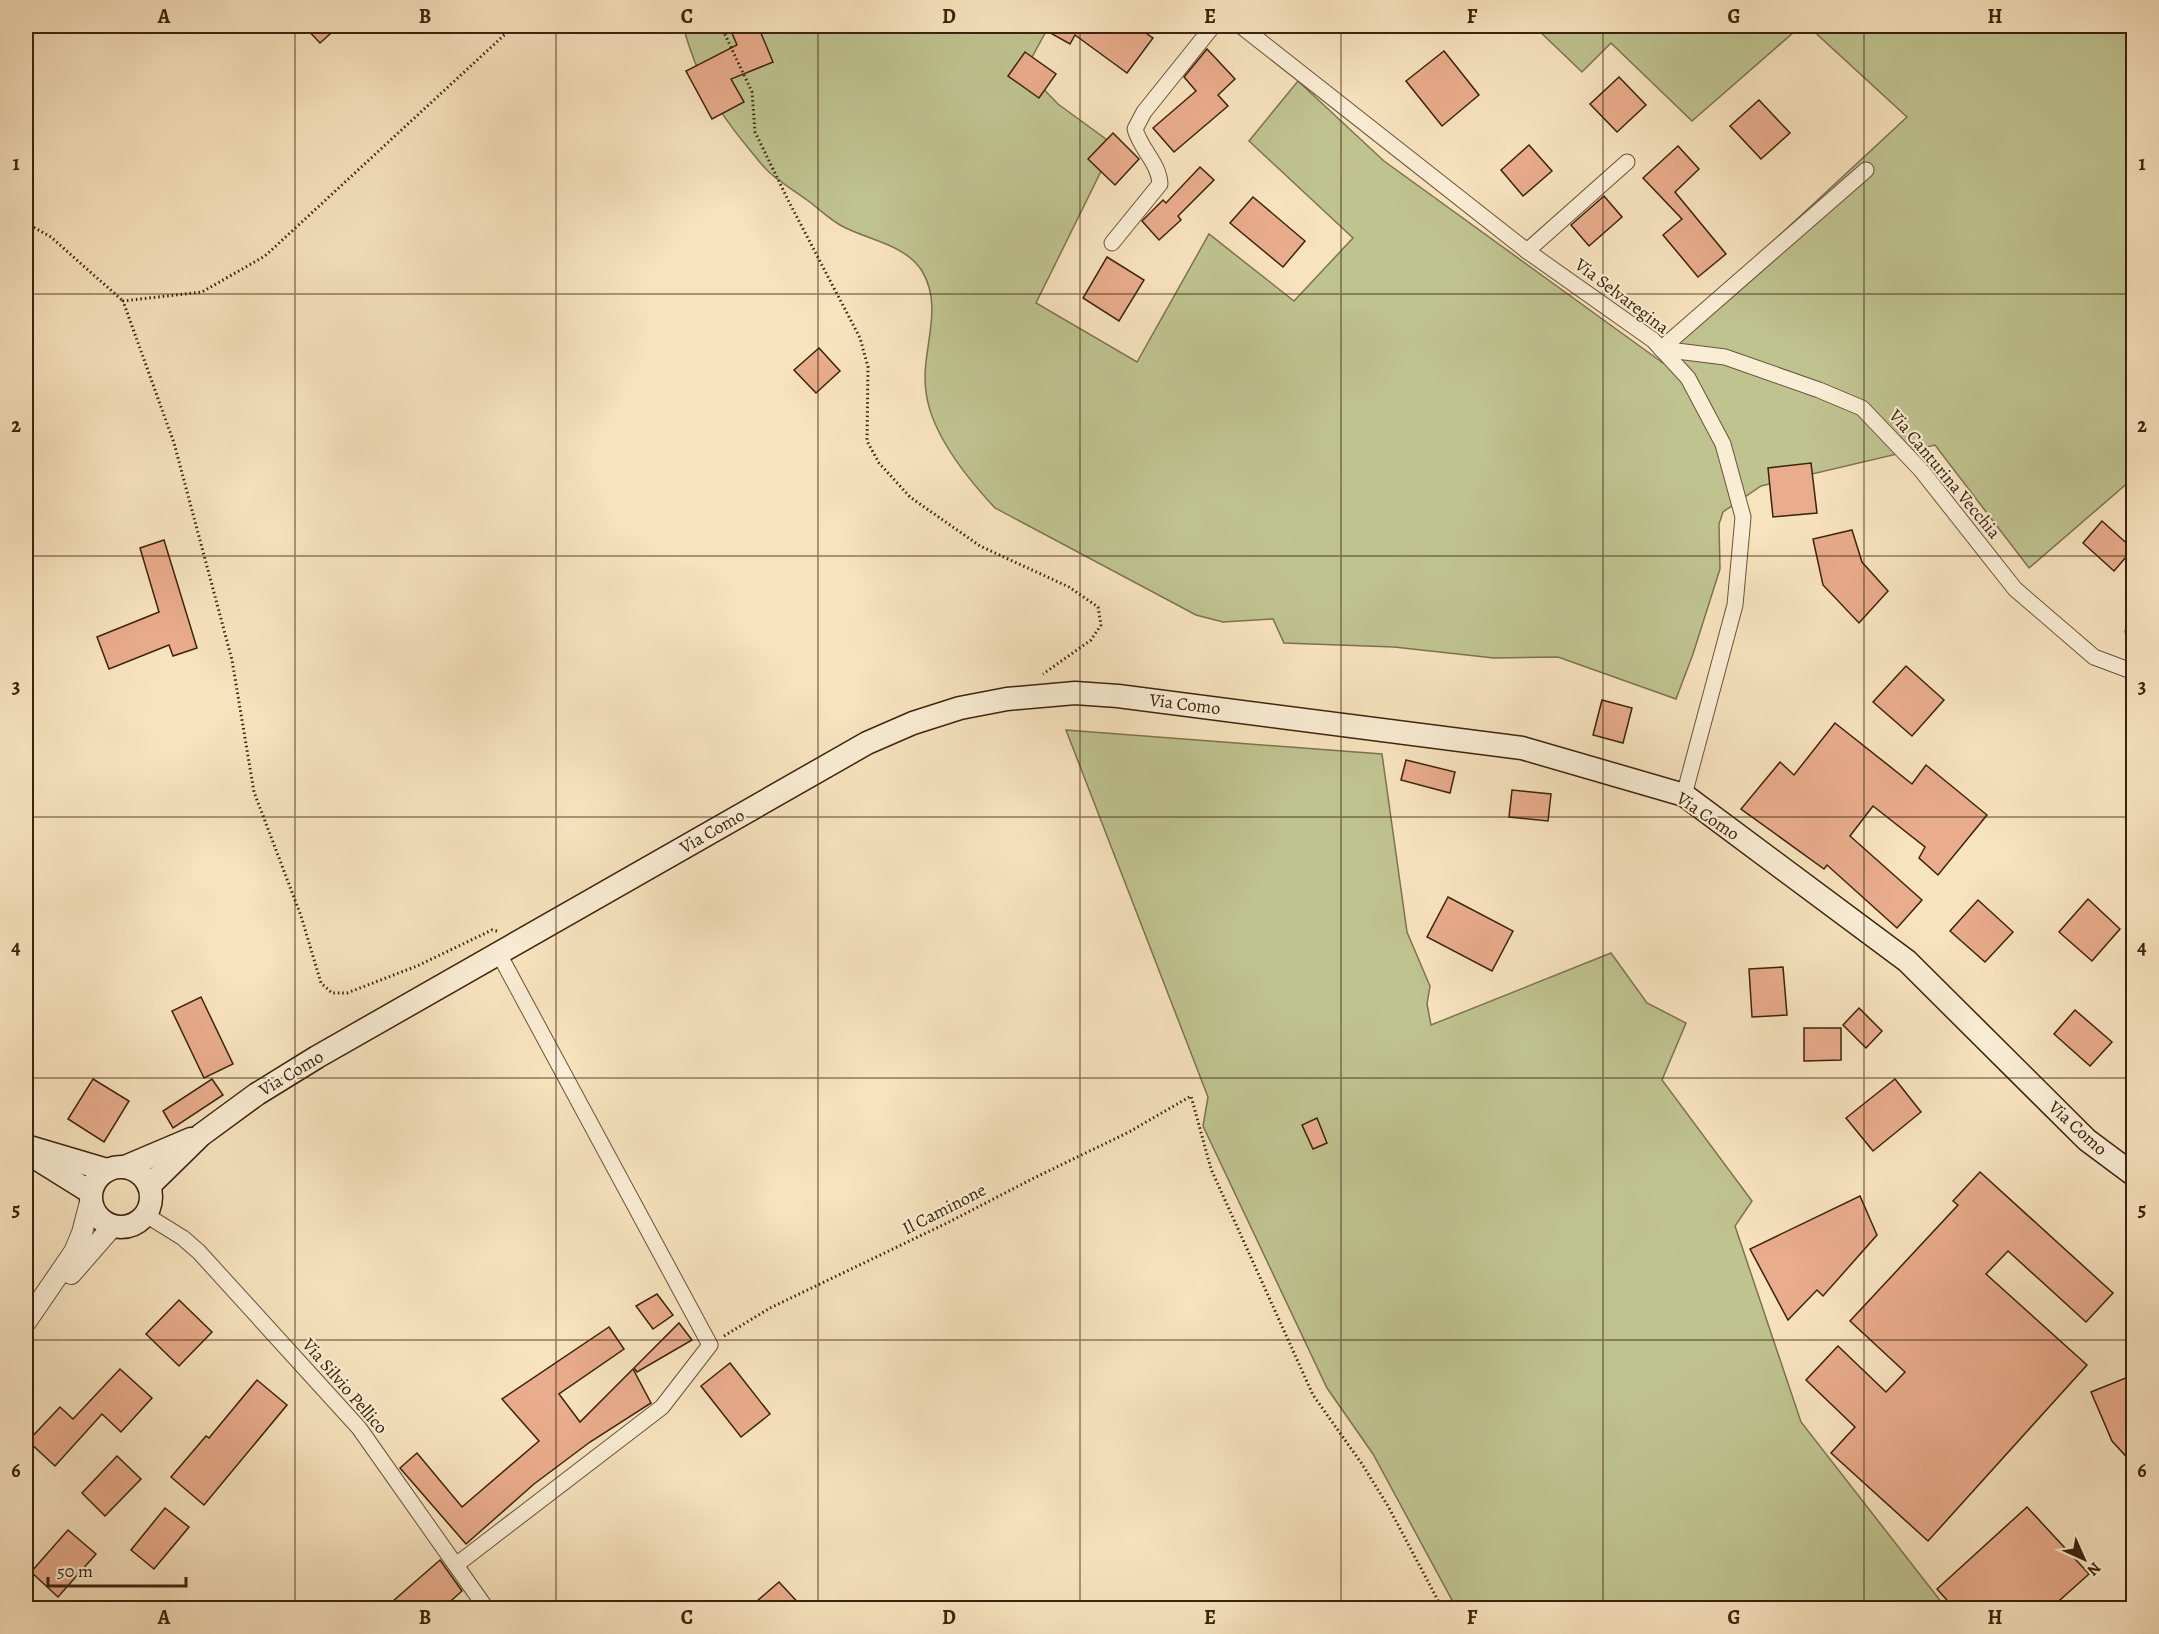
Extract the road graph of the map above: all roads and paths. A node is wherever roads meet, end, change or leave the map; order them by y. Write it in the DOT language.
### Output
graph roads {
  1 [pos="514,26"];
  2 [pos="721,26"];
  3 [pos="1213,26"];
  4 [pos="1241,26"];
  5 [pos="1627,162"];
  6 [pos="1866,170"];
  7 [pos="26,224"];
  8 [pos="1112,243"];
  9 [pos="1527,251"];
  10 [pos="123,301"];
  11 [pos="1661,349"];
  12 [pos="2133,672"];
  13 [pos="1042,675"];
  14 [pos="1684,795"];
  15 [pos="529,937"];
  16 [pos="499,954"];
  17 [pos="201,1135"];
  18 [pos="26,1146"];
  19 [pos="26,1151"];
  20 [pos="116,1168"];
  21 [pos="2133,1175"];
  22 [pos="150,1186"];
  23 [pos="90,1197"];
  24 [pos="146,1215"];
  25 [pos="112,1227"];
  26 [pos="26,1324"];
  27 [pos="710,1345"];
  28 [pos="456,1565"];
  29 [pos="486,1608"];
  30 [pos="1442,1608"];
  1 -- 10 [label="path"];
  2 -- 13 [label="path"];
  3 -- 8 [label="street"];
  4 -- 9 [label="street, Via Selvaregina"];
  5 -- 9 [label="street"];
  6 -- 11 [label="street"];
  7 -- 10 [label="path"];
  9 -- 11 [label="street, Via Selvaregina"];
  10 -- 15 [label="path"];
  11 -- 12 [label="street, Via Canturina Vecchia"];
  11 -- 14 [label="street, Via Selvaregina"];
  14 -- 15 [label="main road, Via Como"];
  14 -- 21 [label="main road, Via Como"];
  15 -- 16 [label="main road, Via Como"];
  16 -- 17 [label="main road, Via Como"];
  16 -- 27 [label="street"];
  17 -- 20 [label="main road, Via Como"];
  17 -- 22 [label="main road, Via Como"];
  18 -- 20 [label="main road"];
  19 -- 23 [label="main road"];
  20 -- 22 [label="main road"];
  20 -- 23 [label="main road"];
  22 -- 24 [label="main road"];
  23 -- 25 [label="main road"];
  23 -- 26 [label="street"];
  24 -- 25 [label="main road"];
  24 -- 28 [label="street, Via Silvio Pellico"];
  25 -- 26 [label="street"];
  27 -- 28 [label="street"];
  27 -- 30 [label="path, Il Caminone"];
  28 -- 29 [label="street, Via Silvio Pellico"];
}
